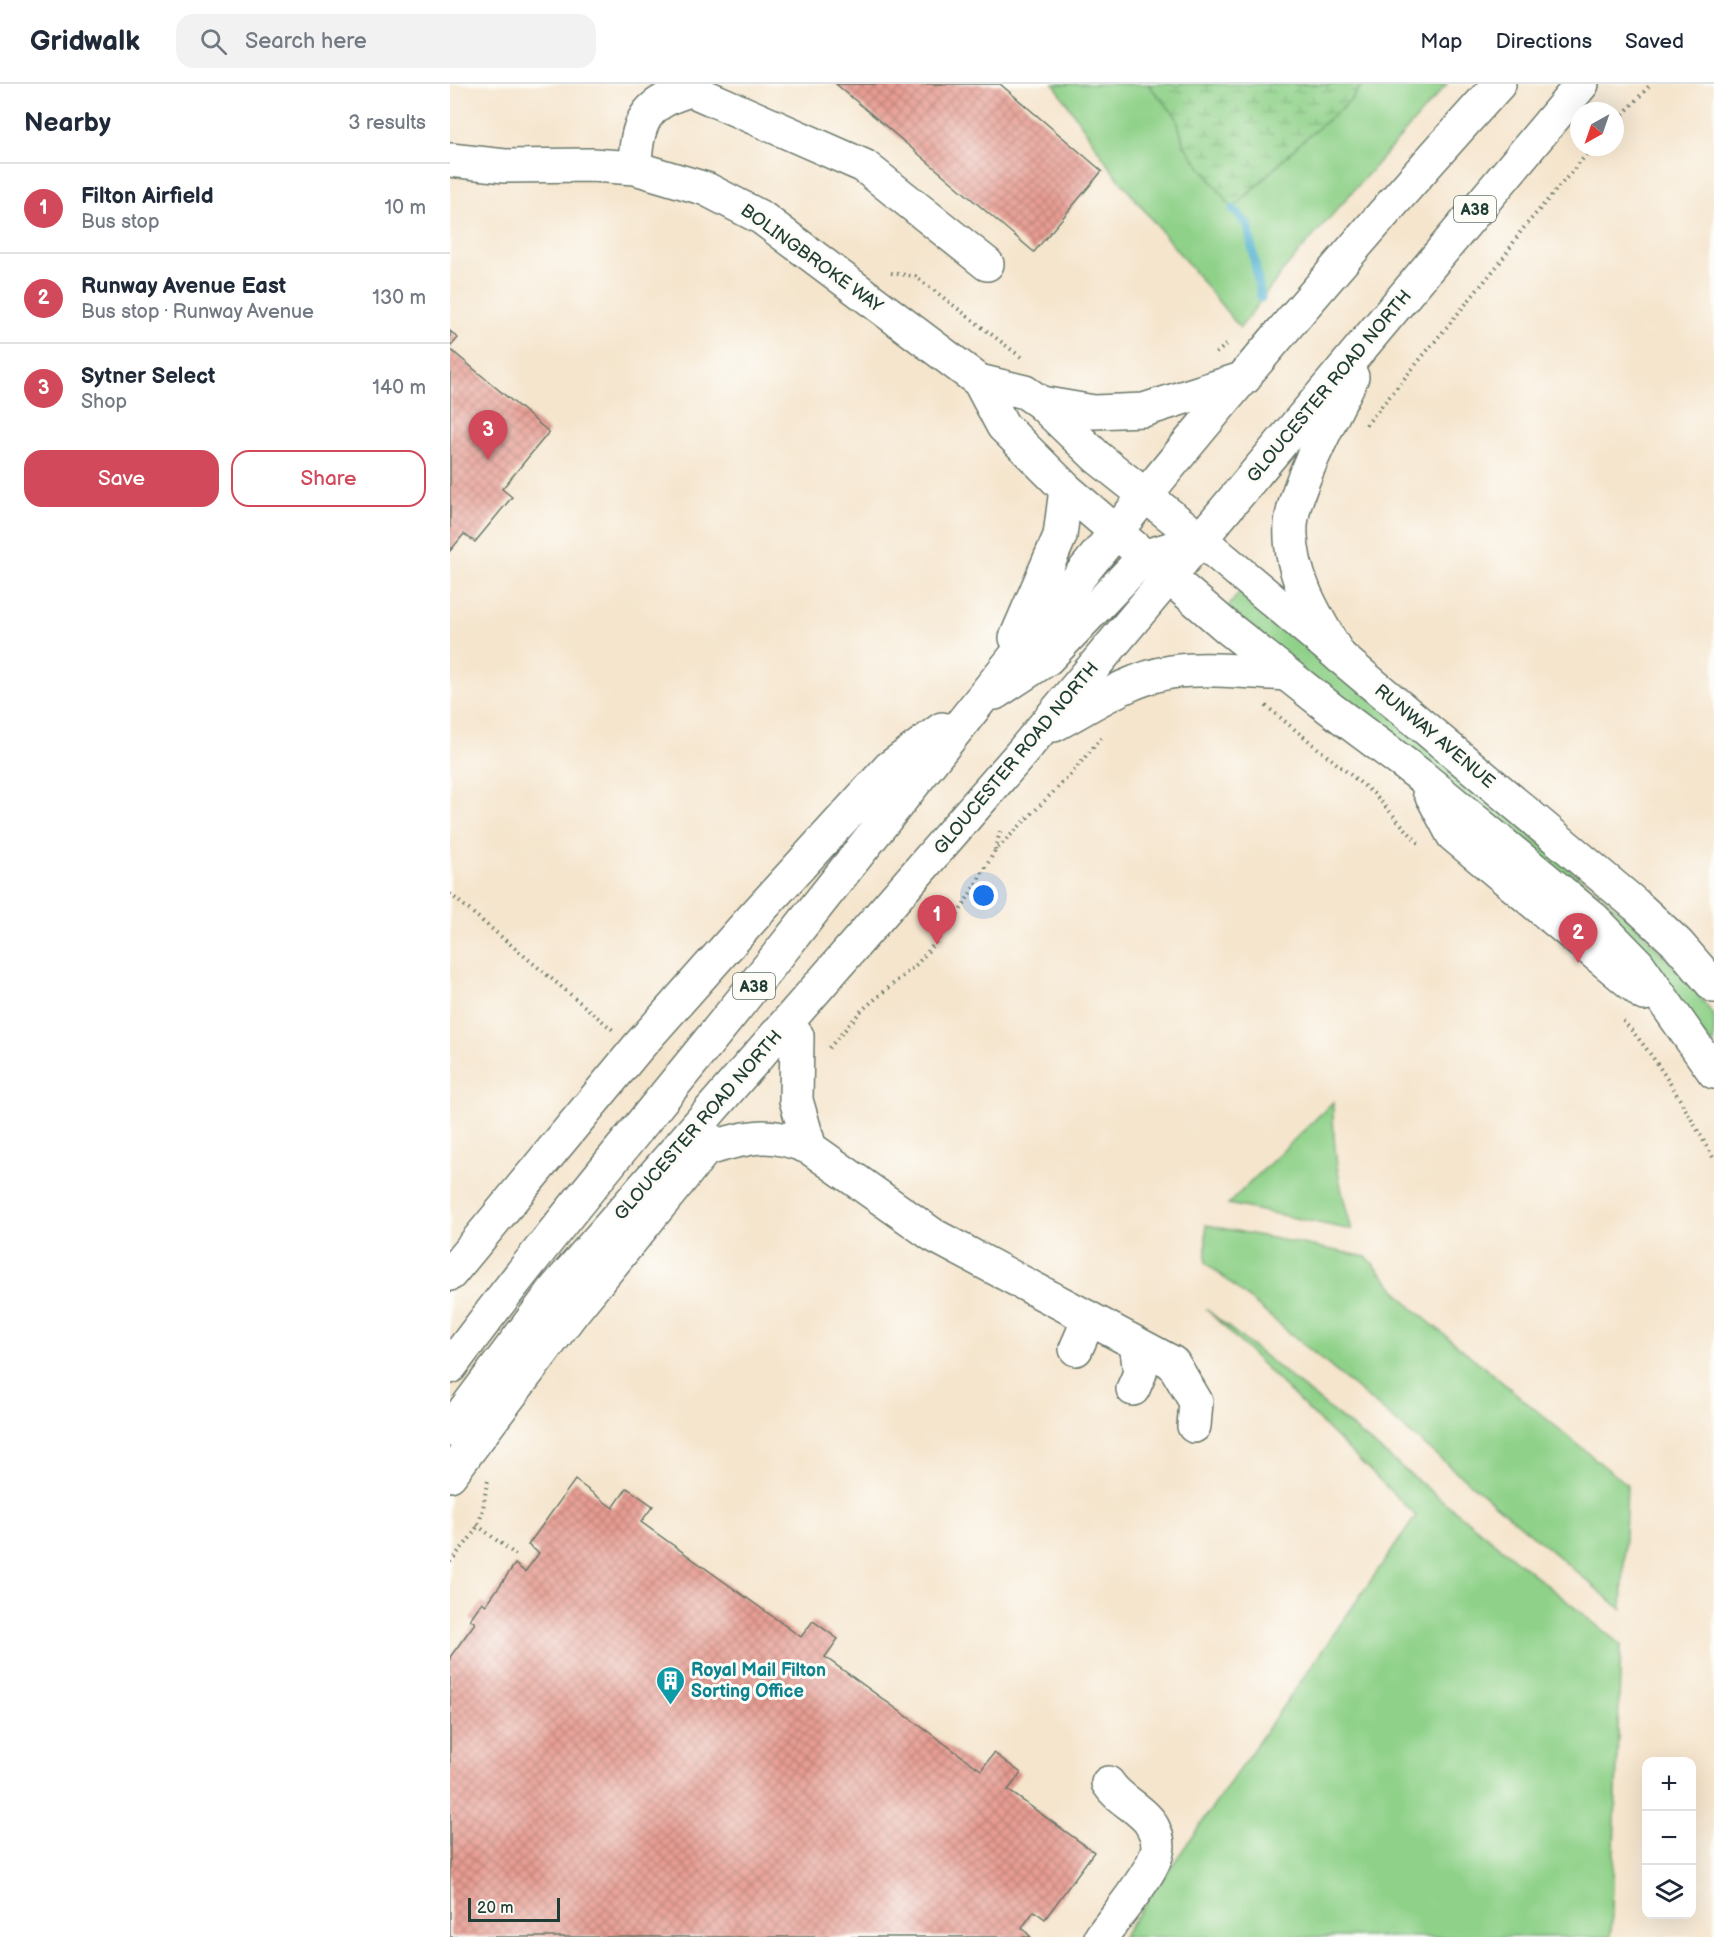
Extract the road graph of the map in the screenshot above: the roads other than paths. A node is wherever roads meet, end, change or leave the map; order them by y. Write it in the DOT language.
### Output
graph roads {
  1 [pos="1499,84"];
  2 [pos="1582,84"];
  3 [pos="450,160"];
  4 [pos="635,168"];
  5 [pos="987,264"];
  6 [pos="1370,337"];
  7 [pos="1245,378"];
  8 [pos="979,381"];
  9 [pos="1041,403"];
  10 [pos="1066,489"];
  11 [pos="1146,497"];
  12 [pos="1117,533"];
  13 [pos="1201,540"];
  14 [pos="1145,556"];
  15 [pos="1169,578"];
  16 [pos="1340,657"];
  17 [pos="1002,670"];
  18 [pos="1286,674"];
  19 [pos="975,706"];
  20 [pos="1038,733"];
  21 [pos="849,951"];
  22 [pos="1714,986"];
  23 [pos="797,1036"];
  24 [pos="1714,1072"];
  25 [pos="810,1148"];
  26 [pos="706,1149"];
  27 [pos="450,1274"];
  28 [pos="1089,1319"];
  29 [pos="1136,1343"];
  30 [pos="1076,1349"];
  31 [pos="450,1367"];
  32 [pos="1133,1389"];
  33 [pos="1194,1426"];
  34 [pos="450,1431"];
  35 [pos="450,1475"];
  36 [pos="1108,1783"];
  37 [pos="1101,1937"];
  1 -- 7 [label="main road, A38"];
  2 -- 6 [label="main road, GLOUCESTER ROAD NORTH / A38"];
  3 -- 4 [label="main road, BOLINGBROKE WAY"];
  4 -- 5 [label="main road"];
  4 -- 8 [label="main road, BOLINGBROKE WAY"];
  6 -- 13 [label="main road, GLOUCESTER ROAD NORTH / A38"];
  6 -- 16 [label="main road"];
  7 -- 9 [label="main road"];
  7 -- 11 [label="main road, A38"];
  8 -- 9 [label="main road, BOLINGBROKE WAY"];
  8 -- 10 [label="main road, BOLINGBROKE WAY"];
  9 -- 11 [label="main road, BOLINGBROKE WAY"];
  10 -- 12 [label="main road, BOLINGBROKE WAY"];
  10 -- 17 [label="main road"];
  11 -- 12 [label="main road, A38"];
  11 -- 13 [label="main road, RUNWAY AVENUE"];
  12 -- 14 [label="main road"];
  12 -- 17 [label="main road, A38"];
  13 -- 14 [label="main road"];
  13 -- 15 [label="main road, GLOUCESTER ROAD NORTH / A38"];
  13 -- 16 [label="main road, RUNWAY AVENUE"];
  14 -- 15 [label="main road"];
  14 -- 19 [label="main road"];
  15 -- 18 [label="main road"];
  15 -- 20 [label="main road, GLOUCESTER ROAD NORTH / A38"];
  16 -- 22 [label="main road, RUNWAY AVENUE"];
  17 -- 19 [label="main road, A38"];
  18 -- 20 [label="main road"];
  18 -- 24 [label="main road"];
  19 -- 27 [label="main road"];
  19 -- 31 [label="main road, A38"];
  20 -- 21 [label="main road, GLOUCESTER ROAD NORTH / A38"];
  21 -- 23 [label="main road"];
  21 -- 34 [label="main road, GLOUCESTER ROAD NORTH / A38"];
  23 -- 25 [label="main road"];
  23 -- 26 [label="main road"];
  25 -- 26 [label="main road"];
  25 -- 28 [label="main road"];
  26 -- 35 [label="main road"];
  28 -- 29 [label="main road"];
  28 -- 30 [label="main road"];
  29 -- 32 [label="main road"];
  29 -- 33 [label="main road"];
  36 -- 37 [label="main road"];
}
